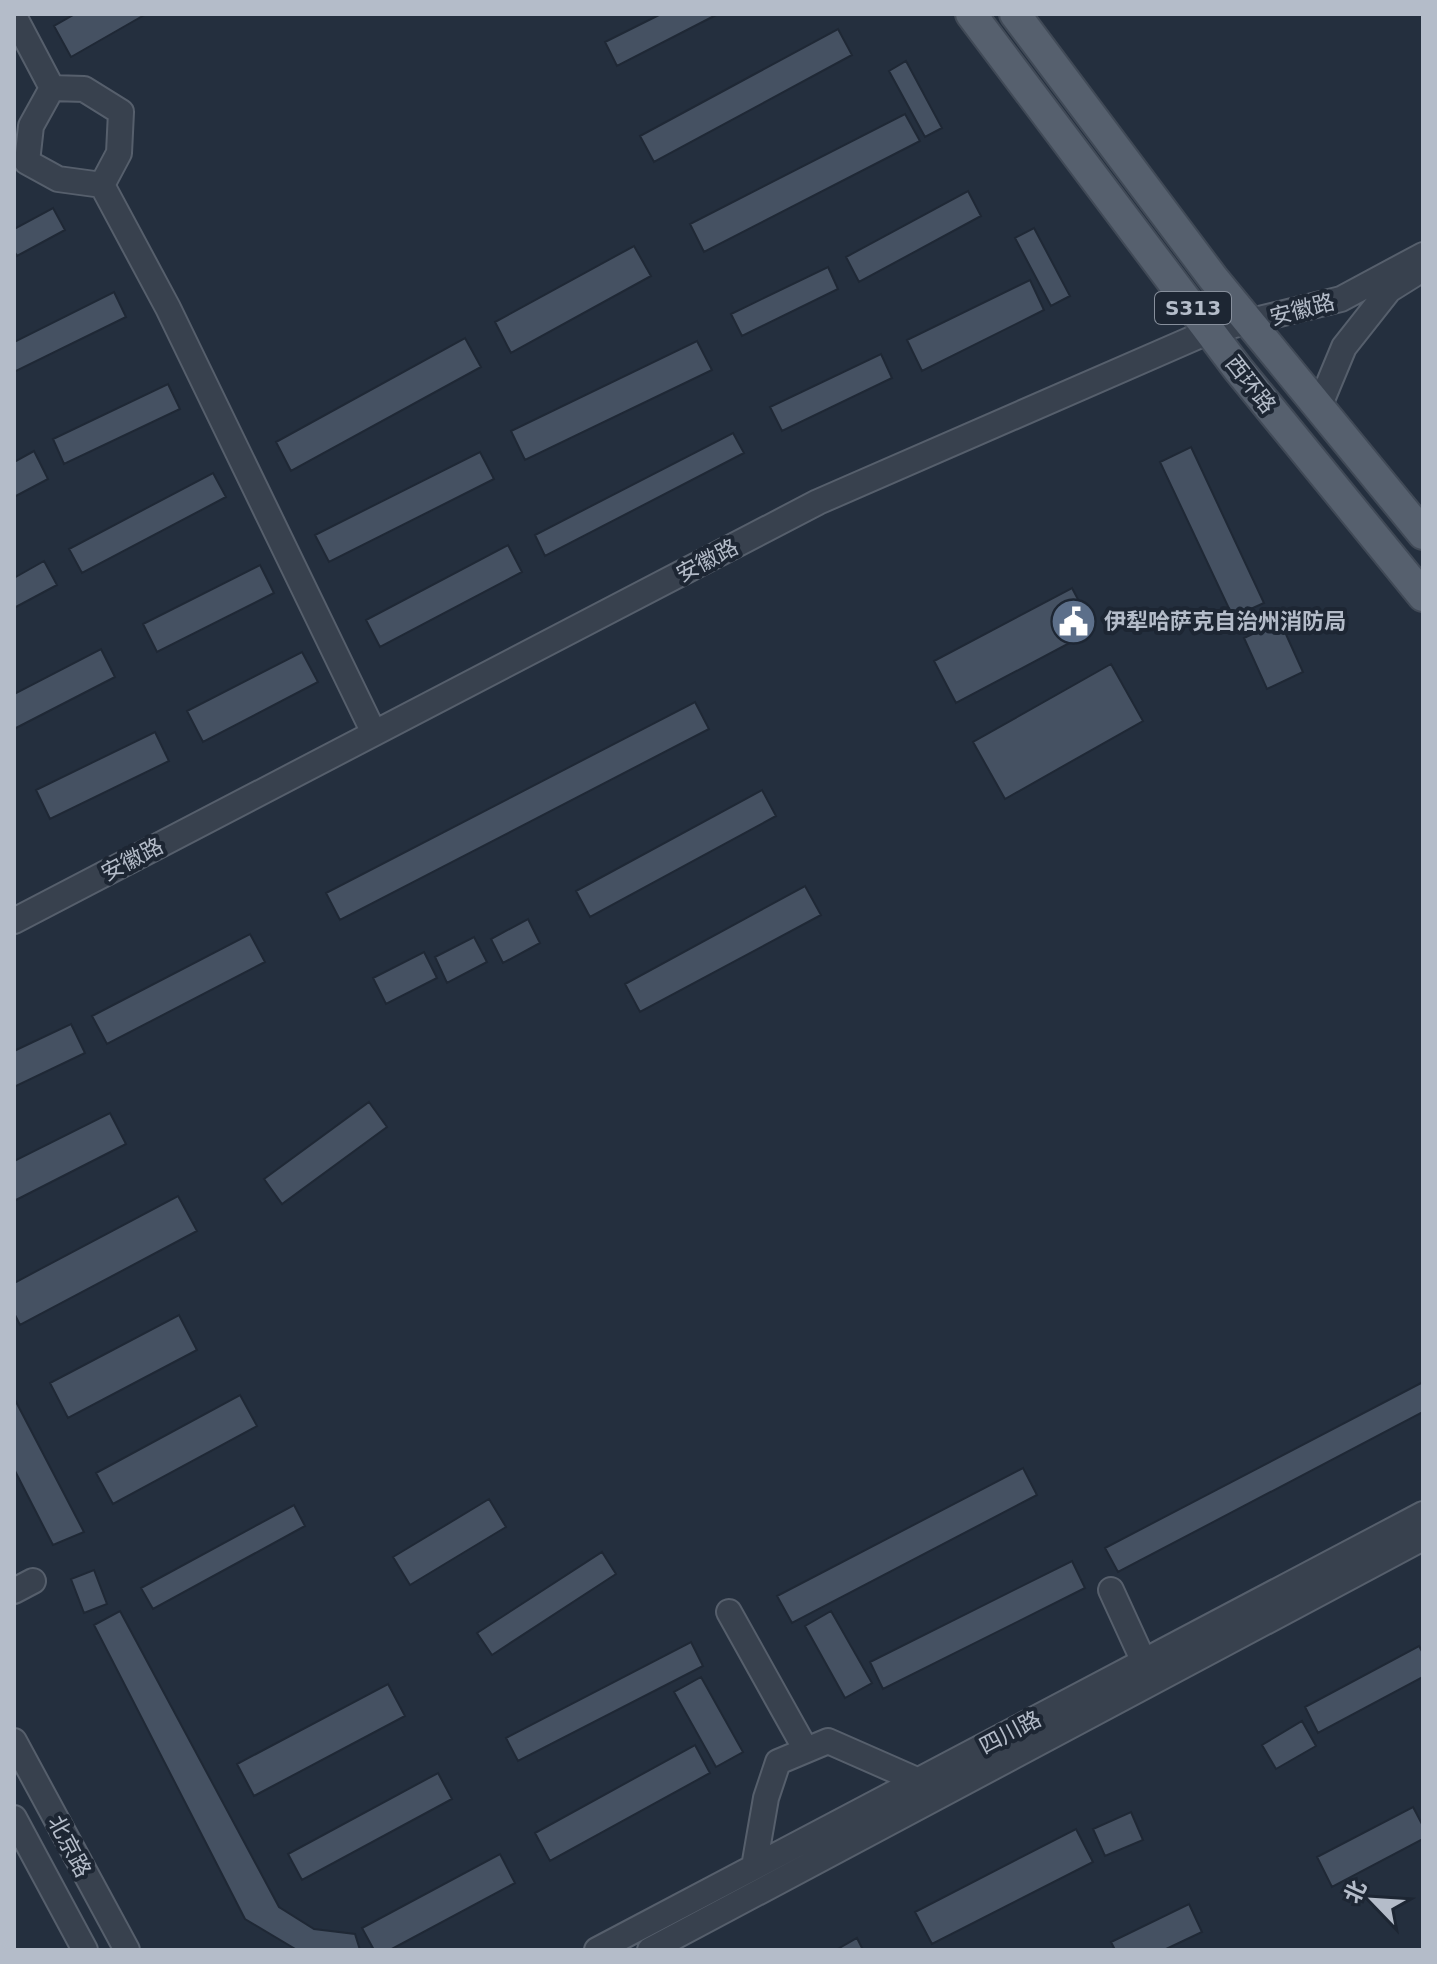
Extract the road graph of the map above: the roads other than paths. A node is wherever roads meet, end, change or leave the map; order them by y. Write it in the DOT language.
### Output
graph roads {
  1 [pos="971,14"];
  2 [pos="1015,14"];
  3 [pos="14,16"];
  4 [pos="52,88"];
  5 [pos="102,185"];
  6 [pos="1423,255"];
  7 [pos="1423,268"];
  8 [pos="1249,323"];
  9 [pos="1210,331"];
  10 [pos="1319,407"];
  11 [pos="1423,534"];
  12 [pos="1423,596"];
  13 [pos="374,733"];
  14 [pos="14,921"];
  15 [pos="1423,1514"];
  16 [pos="1423,1538"];
  17 [pos="1111,1590"];
  18 [pos="729,1612"];
  19 [pos="1144,1662"];
  20 [pos="14,1741"];
  21 [pos="806,1750"];
  22 [pos="919,1781"];
  23 [pos="14,1818"];
  24 [pos="754,1867"];
  25 [pos="85,1950"];
  26 [pos="127,1950"];
  27 [pos="597,1950"];
  28 [pos="650,1950"];
  1 -- 9 [label="main road, 西环路 / S313"];
  2 -- 8 [label="main road, 西环路 / S313"];
  3 -- 4 [label="street"];
  4 -- 5 [label="street"];
  4 -- 5 [label="street"];
  5 -- 13 [label="street"];
  6 -- 8 [label="street, 安徽路"];
  7 -- 10 [label="street"];
  8 -- 9 [label="street, 安徽路"];
  8 -- 10 [label="main road, 西环路 / S313"];
  9 -- 12 [label="main road, 西环路 / S313"];
  9 -- 13 [label="street, 安徽路"];
  10 -- 11 [label="main road, 西环路 / S313"];
  13 -- 14 [label="street, 安徽路"];
  15 -- 19 [label="street, 四川路"];
  16 -- 28 [label="street, 四川路"];
  17 -- 19 [label="street"];
  18 -- 21 [label="street"];
  19 -- 22 [label="street, 四川路"];
  20 -- 26 [label="street, 北京路"];
  21 -- 22 [label="street"];
  21 -- 24 [label="street"];
  22 -- 24 [label="street, 四川路"];
  23 -- 25 [label="street, 北京路"];
  24 -- 27 [label="street, 四川路"];
}
